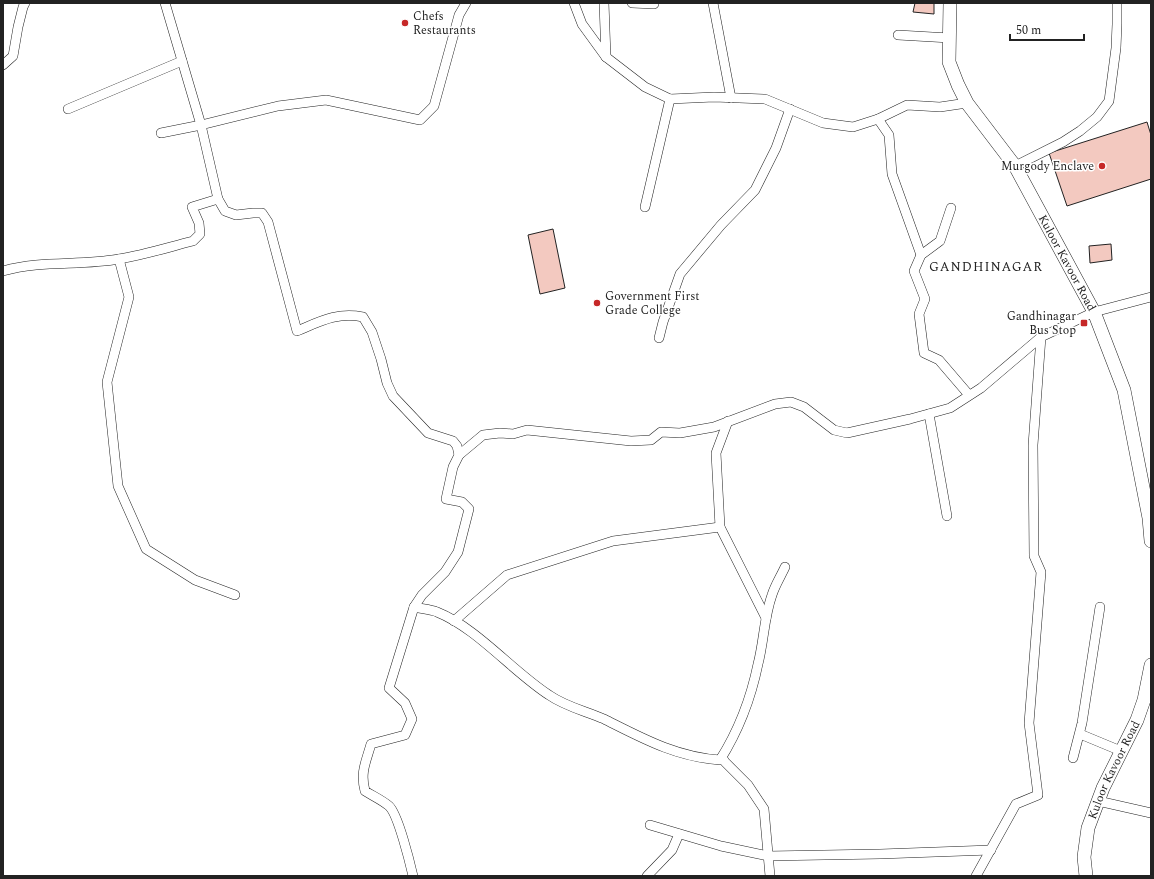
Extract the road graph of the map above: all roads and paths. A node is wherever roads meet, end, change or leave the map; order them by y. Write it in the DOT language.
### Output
graph roads {
  1 [pos="25,3"];
  2 [pos="166,3"];
  3 [pos="466,3"];
  4 [pos="574,3"];
  5 [pos="604,3"];
  6 [pos="632,3"];
  7 [pos="713,3"];
  8 [pos="950,3"];
  9 [pos="1117,3"];
  10 [pos="654,4"];
  11 [pos="898,35"];
  12 [pos="950,38"];
  13 [pos="606,57"];
  14 [pos="182,61"];
  15 [pos="3,64"];
  16 [pos="731,98"];
  17 [pos="670,99"];
  18 [pos="967,103"];
  19 [pos="68,109"];
  20 [pos="790,109"];
  21 [pos="878,119"];
  22 [pos="201,125"];
  23 [pos="161,133"];
  24 [pos="1015,166"];
  25 [pos="218,199"];
  26 [pos="645,207"];
  27 [pos="951,208"];
  28 [pos="921,255"];
  29 [pos="119,259"];
  30 [pos="3,271"];
  31 [pos="1151,297"];
  32 [pos="1094,312"];
  33 [pos="1040,337"];
  34 [pos="659,338"];
  35 [pos="969,396"];
  36 [pos="929,414"];
  37 [pos="728,421"];
  38 [pos="459,455"];
  39 [pos="947,516"];
  40 [pos="720,527"];
  41 [pos="1151,541"];
  42 [pos="785,567"];
  43 [pos="235,594"];
  44 [pos="414,607"];
  45 [pos="1100,607"];
  46 [pos="766,618"];
  47 [pos="454,621"];
  48 [pos="1151,665"];
  49 [pos="1148,698"];
  50 [pos="1080,734"];
  51 [pos="1122,751"];
  52 [pos="722,757"];
  53 [pos="1073,758"];
  54 [pos="1098,801"];
  55 [pos="1151,813"];
  56 [pos="650,825"];
  57 [pos="679,834"];
  58 [pos="991,850"];
  59 [pos="768,856"];
  60 [pos="413,876"];
  61 [pos="648,876"];
  62 [pos="770,876"];
  63 [pos="976,876"];
  64 [pos="1086,876"];
  1 -- 15 [label="street"];
  2 -- 14 [label="street"];
  3 -- 22 [label="street"];
  4 -- 13 [label="street"];
  5 -- 13 [label="street"];
  6 -- 10 [label="street"];
  7 -- 16 [label="street"];
  8 -- 12 [label="main road, Kuloor Kavoor Road"];
  9 -- 24 [label="street"];
  11 -- 12 [label="street"];
  12 -- 18 [label="main road, Kuloor Kavoor Road"];
  13 -- 17 [label="street"];
  14 -- 19 [label="street"];
  14 -- 22 [label="street"];
  16 -- 17 [label="street"];
  16 -- 20 [label="street"];
  17 -- 26 [label="street"];
  18 -- 21 [label="street"];
  18 -- 24 [label="main road, Kuloor Kavoor Road"];
  20 -- 21 [label="street"];
  20 -- 34 [label="street"];
  21 -- 28 [label="street"];
  22 -- 23 [label="street"];
  22 -- 25 [label="street"];
  24 -- 32 [label="main road, Kuloor Kavoor Road"];
  25 -- 29 [label="street"];
  25 -- 38 [label="street"];
  27 -- 28 [label="street"];
  28 -- 35 [label="street"];
  29 -- 30 [label="street"];
  29 -- 43 [label="street"];
  31 -- 32 [label="street"];
  32 -- 33 [label="street"];
  32 -- 41 [label="main road, Kuloor Kavoor Road"];
  33 -- 35 [label="street"];
  33 -- 58 [label="street"];
  35 -- 36 [label="street"];
  36 -- 37 [label="street"];
  36 -- 39 [label="street"];
  37 -- 38 [label="street"];
  37 -- 40 [label="street"];
  38 -- 44 [label="street"];
  40 -- 46 [label="street"];
  40 -- 47 [label="street"];
  42 -- 46 [label="street"];
  44 -- 47 [label="street"];
  44 -- 60 [label="street"];
  45 -- 50 [label="street"];
  46 -- 52 [label="street"];
  47 -- 52 [label="street"];
  48 -- 49 [label="main road, Kuloor Kavoor Road"];
  49 -- 51 [label="main road, Kuloor Kavoor Road"];
  50 -- 51 [label="street"];
  50 -- 53 [label="street"];
  51 -- 54 [label="main road, Kuloor Kavoor Road"];
  52 -- 59 [label="street"];
  54 -- 55 [label="street"];
  54 -- 64 [label="main road, Kuloor Kavoor Road"];
  56 -- 57 [label="street"];
  57 -- 59 [label="street"];
  57 -- 61 [label="street"];
  58 -- 59 [label="street"];
  58 -- 63 [label="street"];
  59 -- 62 [label="street"];
}
